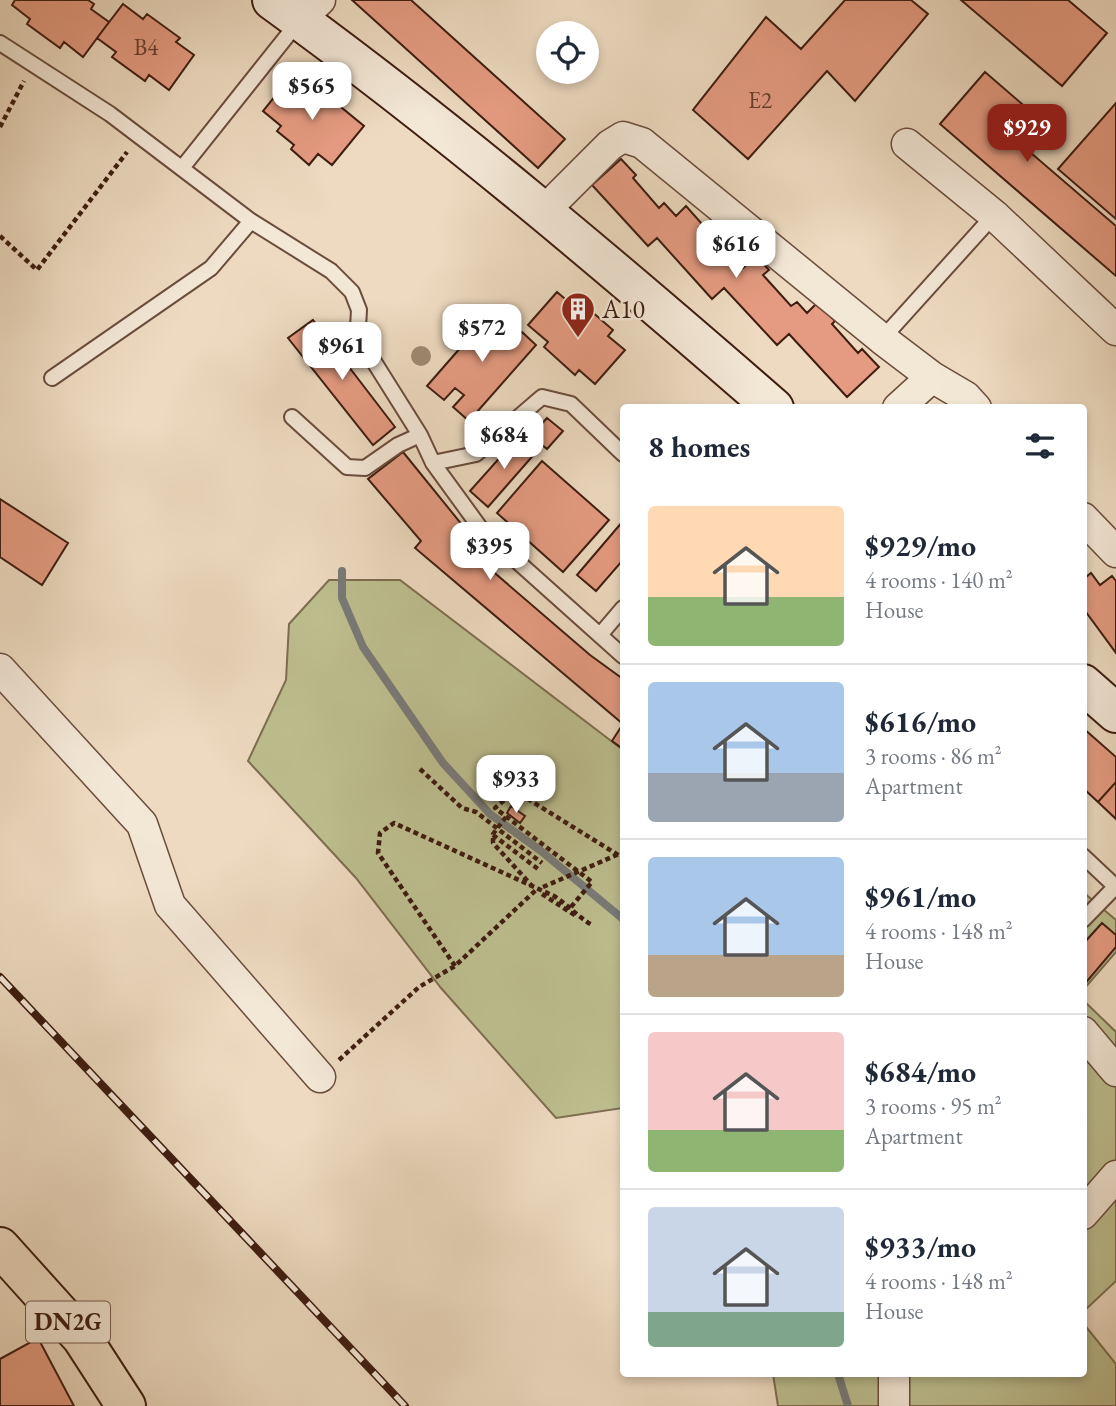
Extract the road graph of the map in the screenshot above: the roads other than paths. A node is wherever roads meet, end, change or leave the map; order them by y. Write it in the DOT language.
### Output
graph roads {
  1 [pos="297,7"];
  2 [pos="0,43"];
  3 [pos="907,144"];
  4 [pos="182,168"];
  5 [pos="543,212"];
  6 [pos="994,215"];
  7 [pos="251,221"];
  8 [pos="1116,330"];
  9 [pos="882,339"];
  10 [pos="932,377"];
  11 [pos="52,378"];
  12 [pos="769,404"];
  13 [pos="902,404"];
  14 [pos="972,404"];
  15 [pos="292,417"];
  16 [pos="420,435"];
  17 [pos="620,451"];
  18 [pos="433,463"];
  19 [pos="1087,522"];
  20 [pos="1116,552"];
  21 [pos="620,612"];
  22 [pos="600,635"];
  23 [pos="620,653"];
  24 [pos="0,669"];
  25 [pos="1087,688"];
  26 [pos="1116,713"];
  27 [pos="1087,860"];
  28 [pos="1116,887"];
  29 [pos="1087,916"];
  30 [pos="1087,1037"];
  31 [pos="1116,1071"];
  32 [pos="320,1077"];
  33 [pos="1116,1176"];
  34 [pos="1087,1209"];
  35 [pos="0,1247"];
  36 [pos="894,1377"];
  37 [pos="126,1406"];
  38 [pos="894,1406"];
  1 -- 4 [label="lane"];
  1 -- 5 [label="street"];
  2 -- 4 [label="lane"];
  3 -- 6 [label="street"];
  4 -- 7 [label="lane"];
  5 -- 9 [label="street"];
  5 -- 12 [label="street"];
  6 -- 8 [label="street"];
  6 -- 9 [label="lane"];
  7 -- 11 [label="lane"];
  7 -- 16 [label="lane"];
  9 -- 10 [label="street"];
  10 -- 13 [label="street"];
  10 -- 14 [label="street"];
  15 -- 16 [label="lane"];
  16 -- 18 [label="lane"];
  17 -- 18 [label="lane"];
  18 -- 22 [label="lane"];
  19 -- 20 [label="street"];
  21 -- 22 [label="lane"];
  22 -- 23 [label="lane"];
  24 -- 32 [label="street"];
  25 -- 26 [label="street"];
  27 -- 28 [label="lane"];
  28 -- 29 [label="lane"];
  30 -- 31 [label="street"];
  33 -- 34 [label="street"];
  35 -- 37 [label="main road, DN2G"];
  36 -- 38 [label="street"];
}
